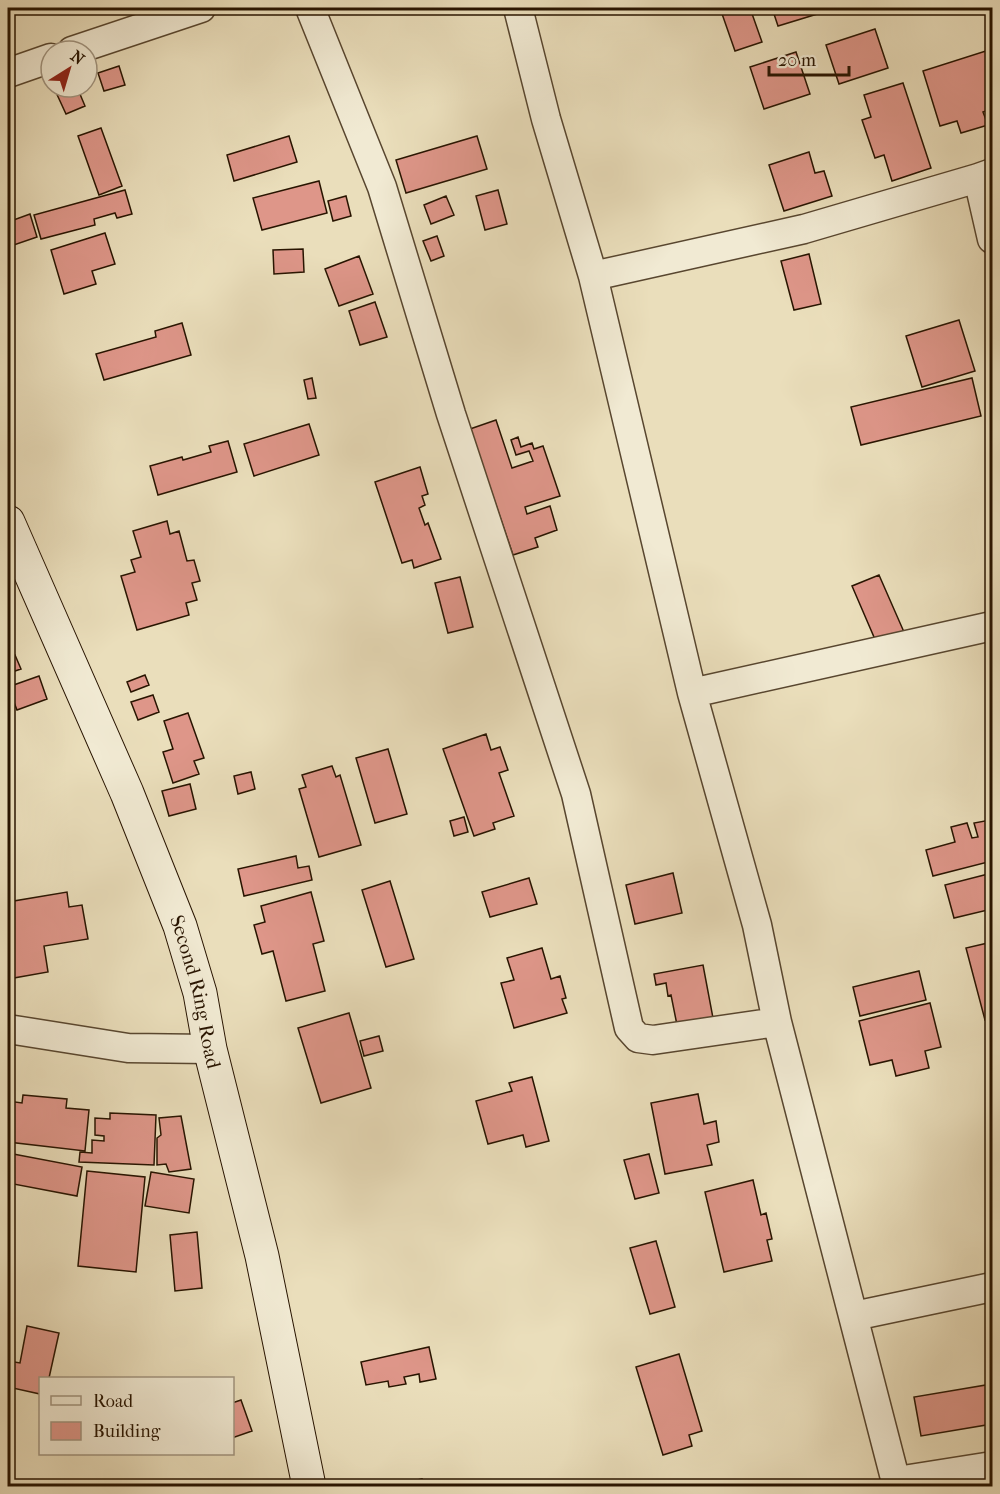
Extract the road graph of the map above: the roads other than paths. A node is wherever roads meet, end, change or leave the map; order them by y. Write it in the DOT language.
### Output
graph roads {
  1 [pos="201,8"];
  2 [pos="310,8"];
  3 [pos="518,8"];
  4 [pos="99,42"];
  5 [pos="39,62"];
  6 [pos="8,73"];
  7 [pos="985,176"];
  8 [pos="993,239"];
  9 [pos="593,276"];
  10 [pos="8,522"];
  11 [pos="993,626"];
  12 [pos="692,693"];
  13 [pos="777,1022"];
  14 [pos="8,1029"];
  15 [pos="210,1049"];
  16 [pos="993,1287"];
  17 [pos="854,1316"];
  18 [pos="993,1466"];
  19 [pos="897,1484"];
  20 [pos="309,1486"];
  1 -- 4 [label="street"];
  2 -- 13 [label="street"];
  3 -- 9 [label="street"];
  5 -- 6 [label="street"];
  7 -- 8 [label="street"];
  7 -- 9 [label="street"];
  9 -- 12 [label="street"];
  10 -- 15 [label="street, Second Ring Road"];
  11 -- 12 [label="street"];
  12 -- 13 [label="street"];
  13 -- 17 [label="street"];
  14 -- 15 [label="street"];
  15 -- 20 [label="street, Second Ring Road"];
  16 -- 17 [label="street"];
  17 -- 19 [label="street"];
  18 -- 19 [label="street"];
}
